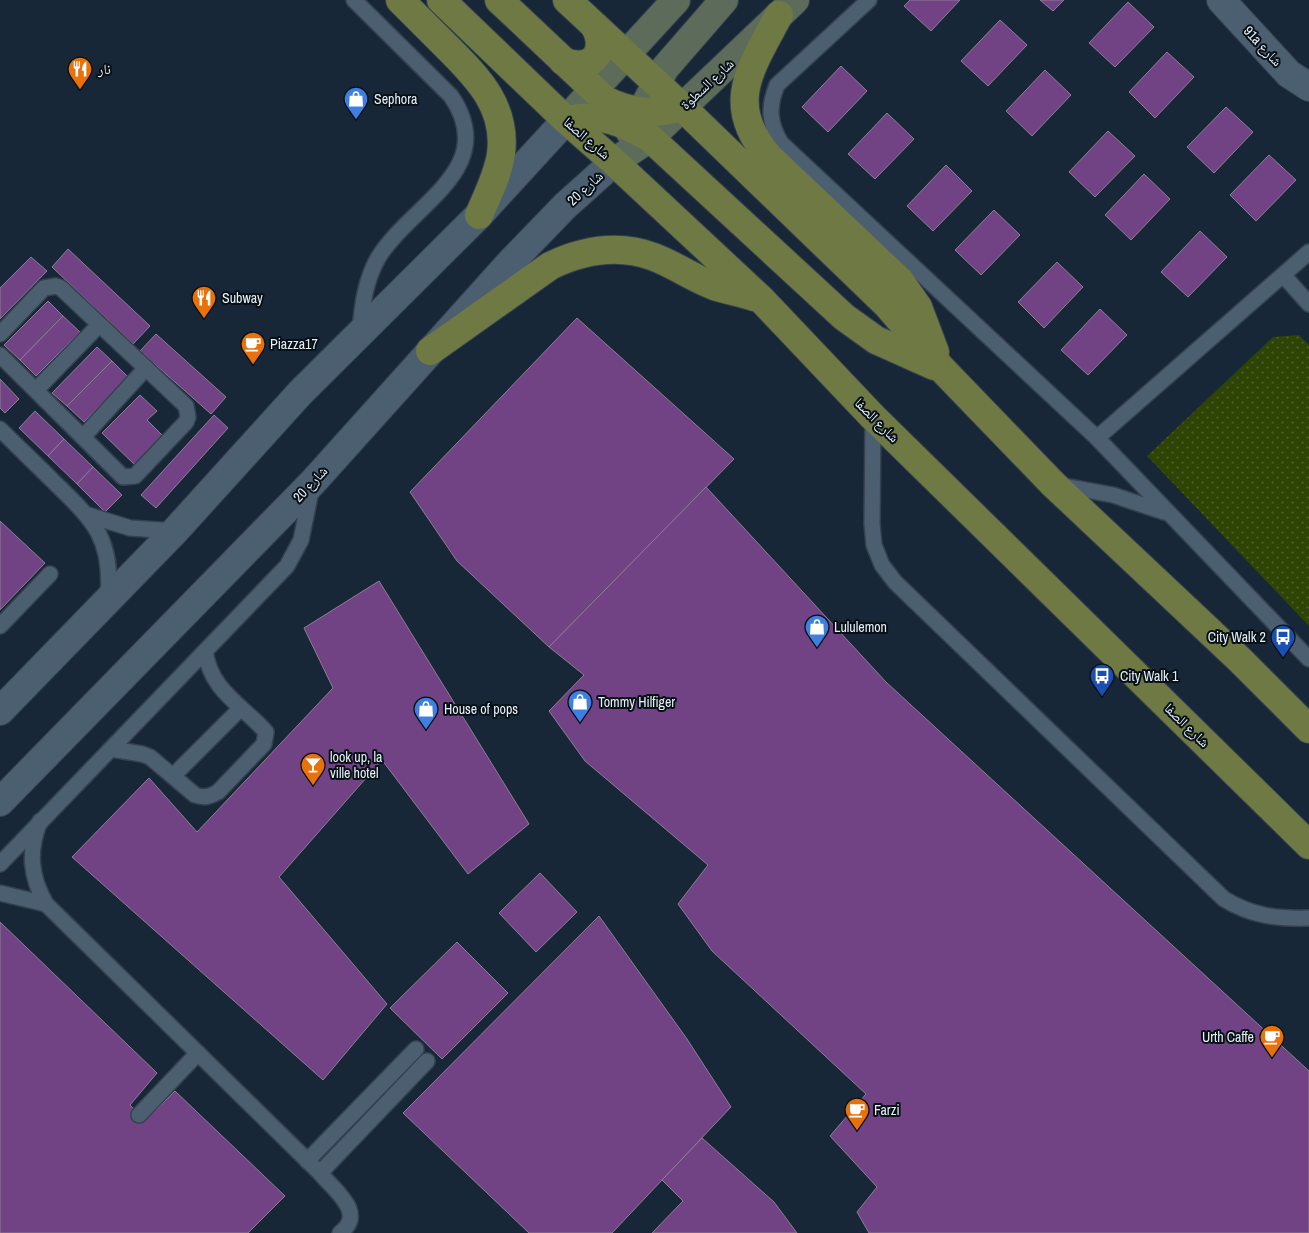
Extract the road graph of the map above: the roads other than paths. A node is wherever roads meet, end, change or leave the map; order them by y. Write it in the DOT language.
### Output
graph roads {
  1 [pos="354,0"];
  2 [pos="400,0"];
  3 [pos="441,0"];
  4 [pos="499,0"];
  5 [pos="567,0"];
  6 [pos="676,0"];
  7 [pos="724,0"];
  8 [pos="869,0"];
  9 [pos="1221,0"];
  10 [pos="787,8"];
  11 [pos="595,27"];
  12 [pos="685,42"];
  13 [pos="624,55"];
  14 [pos="563,61"];
  15 [pos="715,76"];
  16 [pos="656,83"];
  17 [pos="1309,87"];
  18 [pos="593,90"];
  19 [pos="682,107"];
  20 [pos="566,120"];
  21 [pos="640,126"];
  22 [pos="614,162"];
  23 [pos="680,166"];
  24 [pos="649,197"];
  25 [pos="479,215"];
  26 [pos="1309,252"];
  27 [pos="1284,276"];
  28 [pos="760,299"];
  29 [pos="1309,304"];
  30 [pos="99,325"];
  31 [pos="360,333"];
  32 [pos="0,334"];
  33 [pos="430,352"];
  34 [pos="0,355"];
  35 [pos="146,368"];
  36 [pos="942,369"];
  37 [pos="36,390"];
  38 [pos="873,417"];
  39 [pos="0,429"];
  40 [pos="83,438"];
  41 [pos="1097,438"];
  42 [pos="312,482"];
  43 [pos="1053,484"];
  44 [pos="88,515"];
  45 [pos="1170,515"];
  46 [pos="175,531"];
  47 [pos="50,574"];
  48 [pos="108,600"];
  49 [pos="0,626"];
  50 [pos="205,651"];
  51 [pos="1309,659"];
  52 [pos="241,708"];
  53 [pos="0,711"];
  54 [pos="1309,729"];
  55 [pos="110,749"];
  56 [pos="173,776"];
  57 [pos="0,802"];
  58 [pos="40,821"];
  59 [pos="1309,845"];
  60 [pos="0,864"];
  61 [pos="0,893"];
  62 [pos="46,904"];
  63 [pos="1309,918"];
  64 [pos="416,1049"];
  65 [pos="198,1053"];
  66 [pos="427,1061"];
  67 [pos="139,1115"];
  68 [pos="307,1161"];
  69 [pos="320,1173"];
  70 [pos="340,1233"];
  1 -- 31 [label="lane"];
  2 -- 25 [label="main road"];
  3 -- 20 [label="main road, شارع الصفا"];
  4 -- 14 [label="main road"];
  5 -- 11 [label="main road"];
  6 -- 13 [label="main road"];
  7 -- 12 [label="main road"];
  8 -- 41 [label="lane"];
  9 -- 17 [label="street, 91a شارع"];
  10 -- 15 [label="main road, شارع السطوة"];
  10 -- 36 [label="main road"];
  11 -- 13 [label="main road"];
  11 -- 14 [label="main road"];
  12 -- 15 [label="main road"];
  12 -- 16 [label="main road"];
  13 -- 16 [label="main road"];
  13 -- 18 [label="main road"];
  14 -- 18 [label="main road"];
  15 -- 19 [label="main road, شارع السطوة"];
  16 -- 19 [label="main road"];
  16 -- 21 [label="main road"];
  18 -- 20 [label="main road"];
  18 -- 21 [label="main road"];
  19 -- 21 [label="main road"];
  19 -- 36 [label="main road"];
  20 -- 21 [label="main road"];
  20 -- 22 [label="main road, شارع الصفا"];
  20 -- 25 [label="street"];
  21 -- 22 [label="main road"];
  21 -- 23 [label="main road"];
  22 -- 24 [label="main road, شارع الصفا"];
  22 -- 33 [label="street, شارع 20"];
  23 -- 24 [label="main road"];
  23 -- 36 [label="main road"];
  24 -- 28 [label="main road, شارع الصفا"];
  25 -- 31 [label="street"];
  26 -- 27 [label="lane"];
  27 -- 29 [label="lane"];
  27 -- 41 [label="lane"];
  28 -- 33 [label="main road"];
  28 -- 38 [label="main road, شارع الصفا"];
  30 -- 32 [label="lane"];
  30 -- 35 [label="lane"];
  30 -- 37 [label="lane"];
  31 -- 46 [label="street"];
  33 -- 42 [label="street, شارع 20"];
  34 -- 37 [label="lane"];
  35 -- 40 [label="lane"];
  35 -- 40 [label="lane"];
  36 -- 43 [label="main road"];
  37 -- 40 [label="lane"];
  38 -- 59 [label="main road, شارع الصفا"];
  38 -- 63 [label="lane"];
  39 -- 44 [label="lane"];
  41 -- 45 [label="lane"];
  42 -- 50 [label="lane"];
  42 -- 57 [label="street, شارع 20"];
  43 -- 45 [label="lane"];
  43 -- 54 [label="main road"];
  44 -- 46 [label="lane"];
  44 -- 48 [label="lane"];
  45 -- 51 [label="lane"];
  46 -- 48 [label="street"];
  47 -- 49 [label="lane"];
  48 -- 53 [label="street"];
  50 -- 52 [label="lane"];
  50 -- 55 [label="lane"];
  52 -- 56 [label="lane"];
  52 -- 56 [label="lane"];
  55 -- 56 [label="lane"];
  55 -- 58 [label="lane"];
  58 -- 60 [label="lane"];
  58 -- 62 [label="lane"];
  61 -- 62 [label="lane"];
  62 -- 65 [label="lane"];
  64 -- 68 [label="lane"];
  65 -- 67 [label="lane"];
  65 -- 68 [label="lane"];
  66 -- 69 [label="lane"];
  68 -- 69 [label="lane"];
  69 -- 70 [label="lane"];
}
